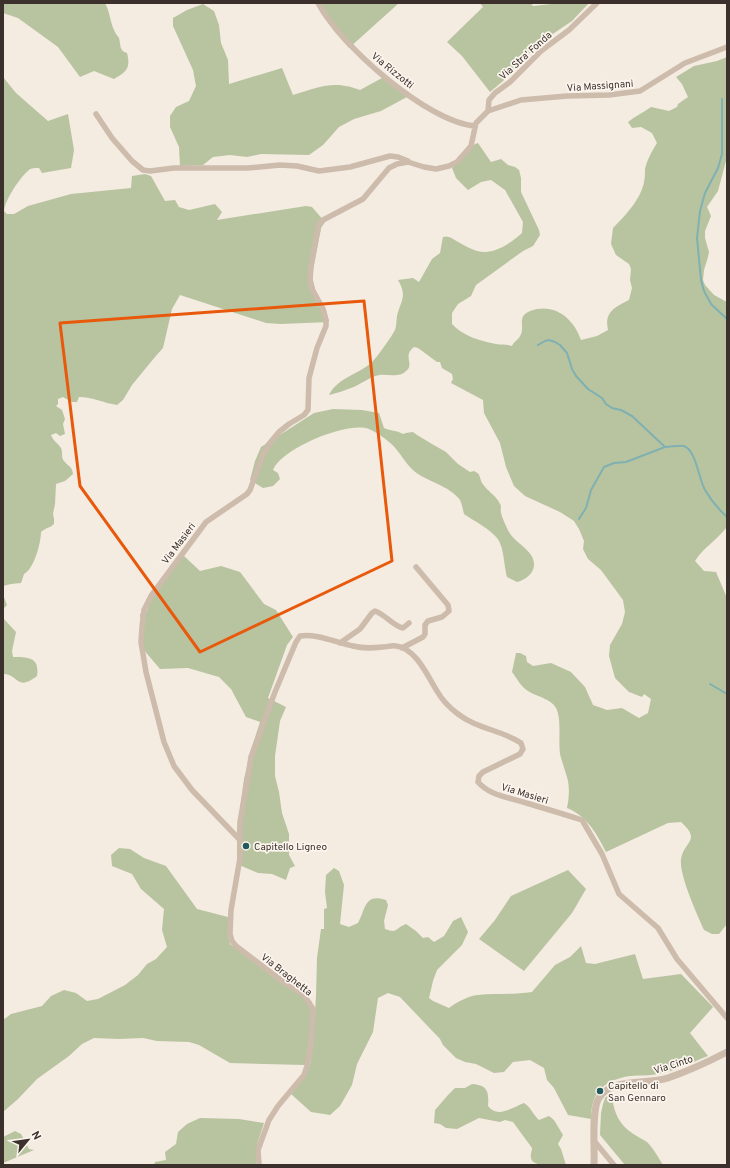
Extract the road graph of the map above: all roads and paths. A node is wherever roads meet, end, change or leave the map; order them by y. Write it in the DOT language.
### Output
graph roads {
  1 [pos="318,3"];
  2 [pos="597,3"];
  3 [pos="727,48"];
  4 [pos="488,111"];
  5 [pos="96,114"];
  6 [pos="475,126"];
  7 [pos="408,162"];
  8 [pos="416,567"];
  9 [pos="409,623"];
  10 [pos="340,643"];
  11 [pos="402,648"];
  12 [pos="240,840"];
  13 [pos="727,1018"];
  14 [pos="727,1052"];
  15 [pos="595,1142"];
  16 [pos="259,1165"];
  17 [pos="594,1165"];
  18 [pos="614,1165"];
  1 -- 6 [label="street, Via Rizzotti"];
  2 -- 4 [label="street, Via Stra' Fonda"];
  3 -- 4 [label="street, Via Massignani"];
  4 -- 6 [label="street, Via Stra' Fonda"];
  5 -- 7 [label="street"];
  6 -- 7 [label="street"];
  7 -- 12 [label="street, Via Masieri"];
  8 -- 11 [label="street"];
  9 -- 10 [label="street"];
  10 -- 11 [label="street"];
  10 -- 12 [label="street"];
  11 -- 13 [label="street, Via Masieri"];
  12 -- 16 [label="street, Via Braghetta"];
  14 -- 15 [label="street, Via Cinto"];
  15 -- 17 [label="street, Via Cinto"];
  15 -- 18 [label="street"];
}
